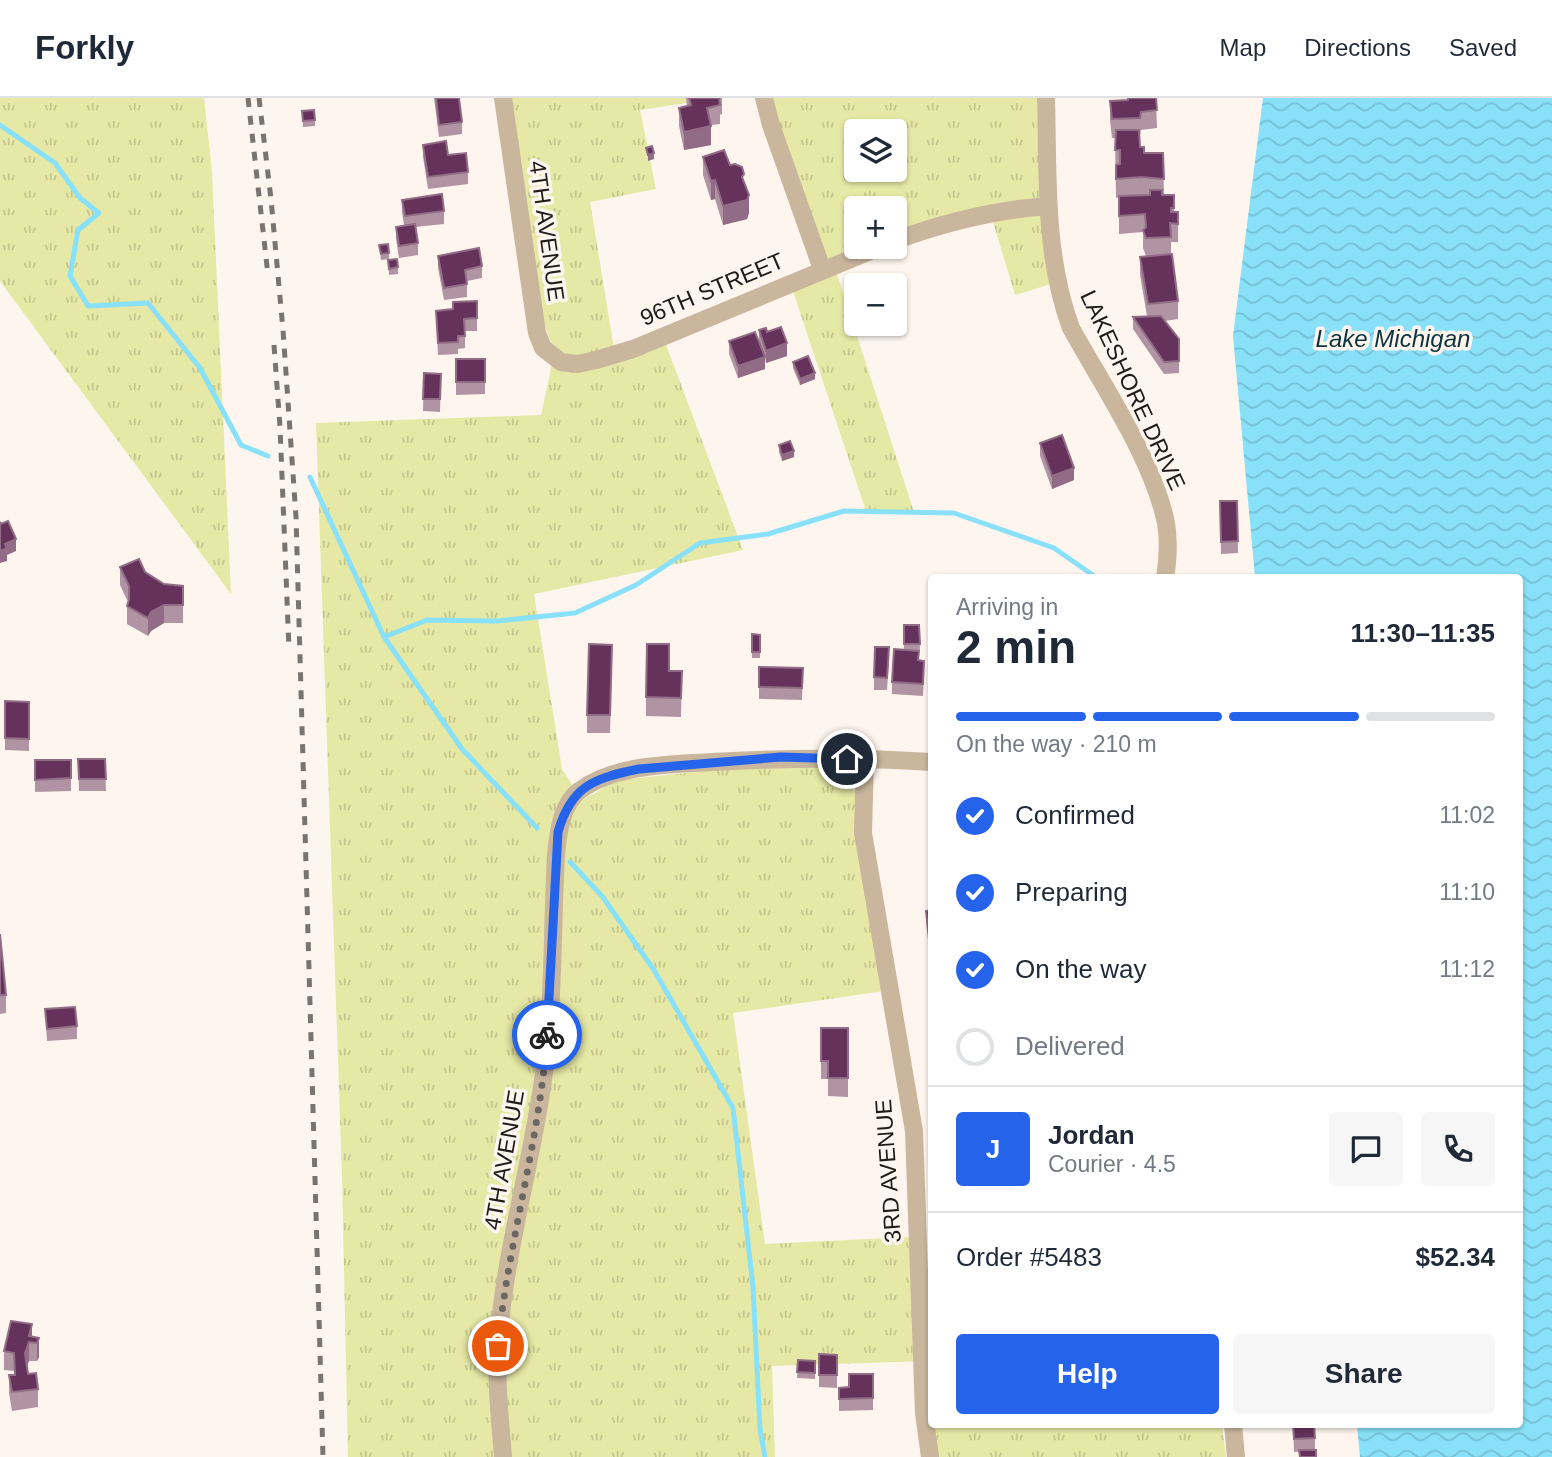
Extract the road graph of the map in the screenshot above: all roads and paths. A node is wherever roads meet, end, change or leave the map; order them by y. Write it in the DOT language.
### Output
graph roads {
  1 [pos="503,98"];
  2 [pos="764,98"];
  3 [pos="1046,98"];
  4 [pos="1048,206"];
  5 [pos="907,236"];
  6 [pos="848,259"];
  7 [pos="822,269"];
  8 [pos="561,362"];
  9 [pos="1165,574"];
  10 [pos="865,760"];
  11 [pos="928,762"];
  12 [pos="1233,1428"];
  13 [pos="503,1457"];
  14 [pos="930,1457"];
  15 [pos="1236,1457"];
  1 -- 8 [label="street, 4TH AVENUE"];
  2 -- 7 [label="street"];
  3 -- 4 [label="street, LAKESHORE DRIVE"];
  4 -- 5 [label="street"];
  4 -- 9 [label="street, LAKESHORE DRIVE"];
  6 -- 7 [label="street, 96TH STREET"];
  7 -- 8 [label="street, 96TH STREET"];
  10 -- 11 [label="street"];
  10 -- 13 [label="street, 4TH AVENUE"];
  10 -- 14 [label="street, 3RD AVENUE"];
  12 -- 15 [label="street"];
}
